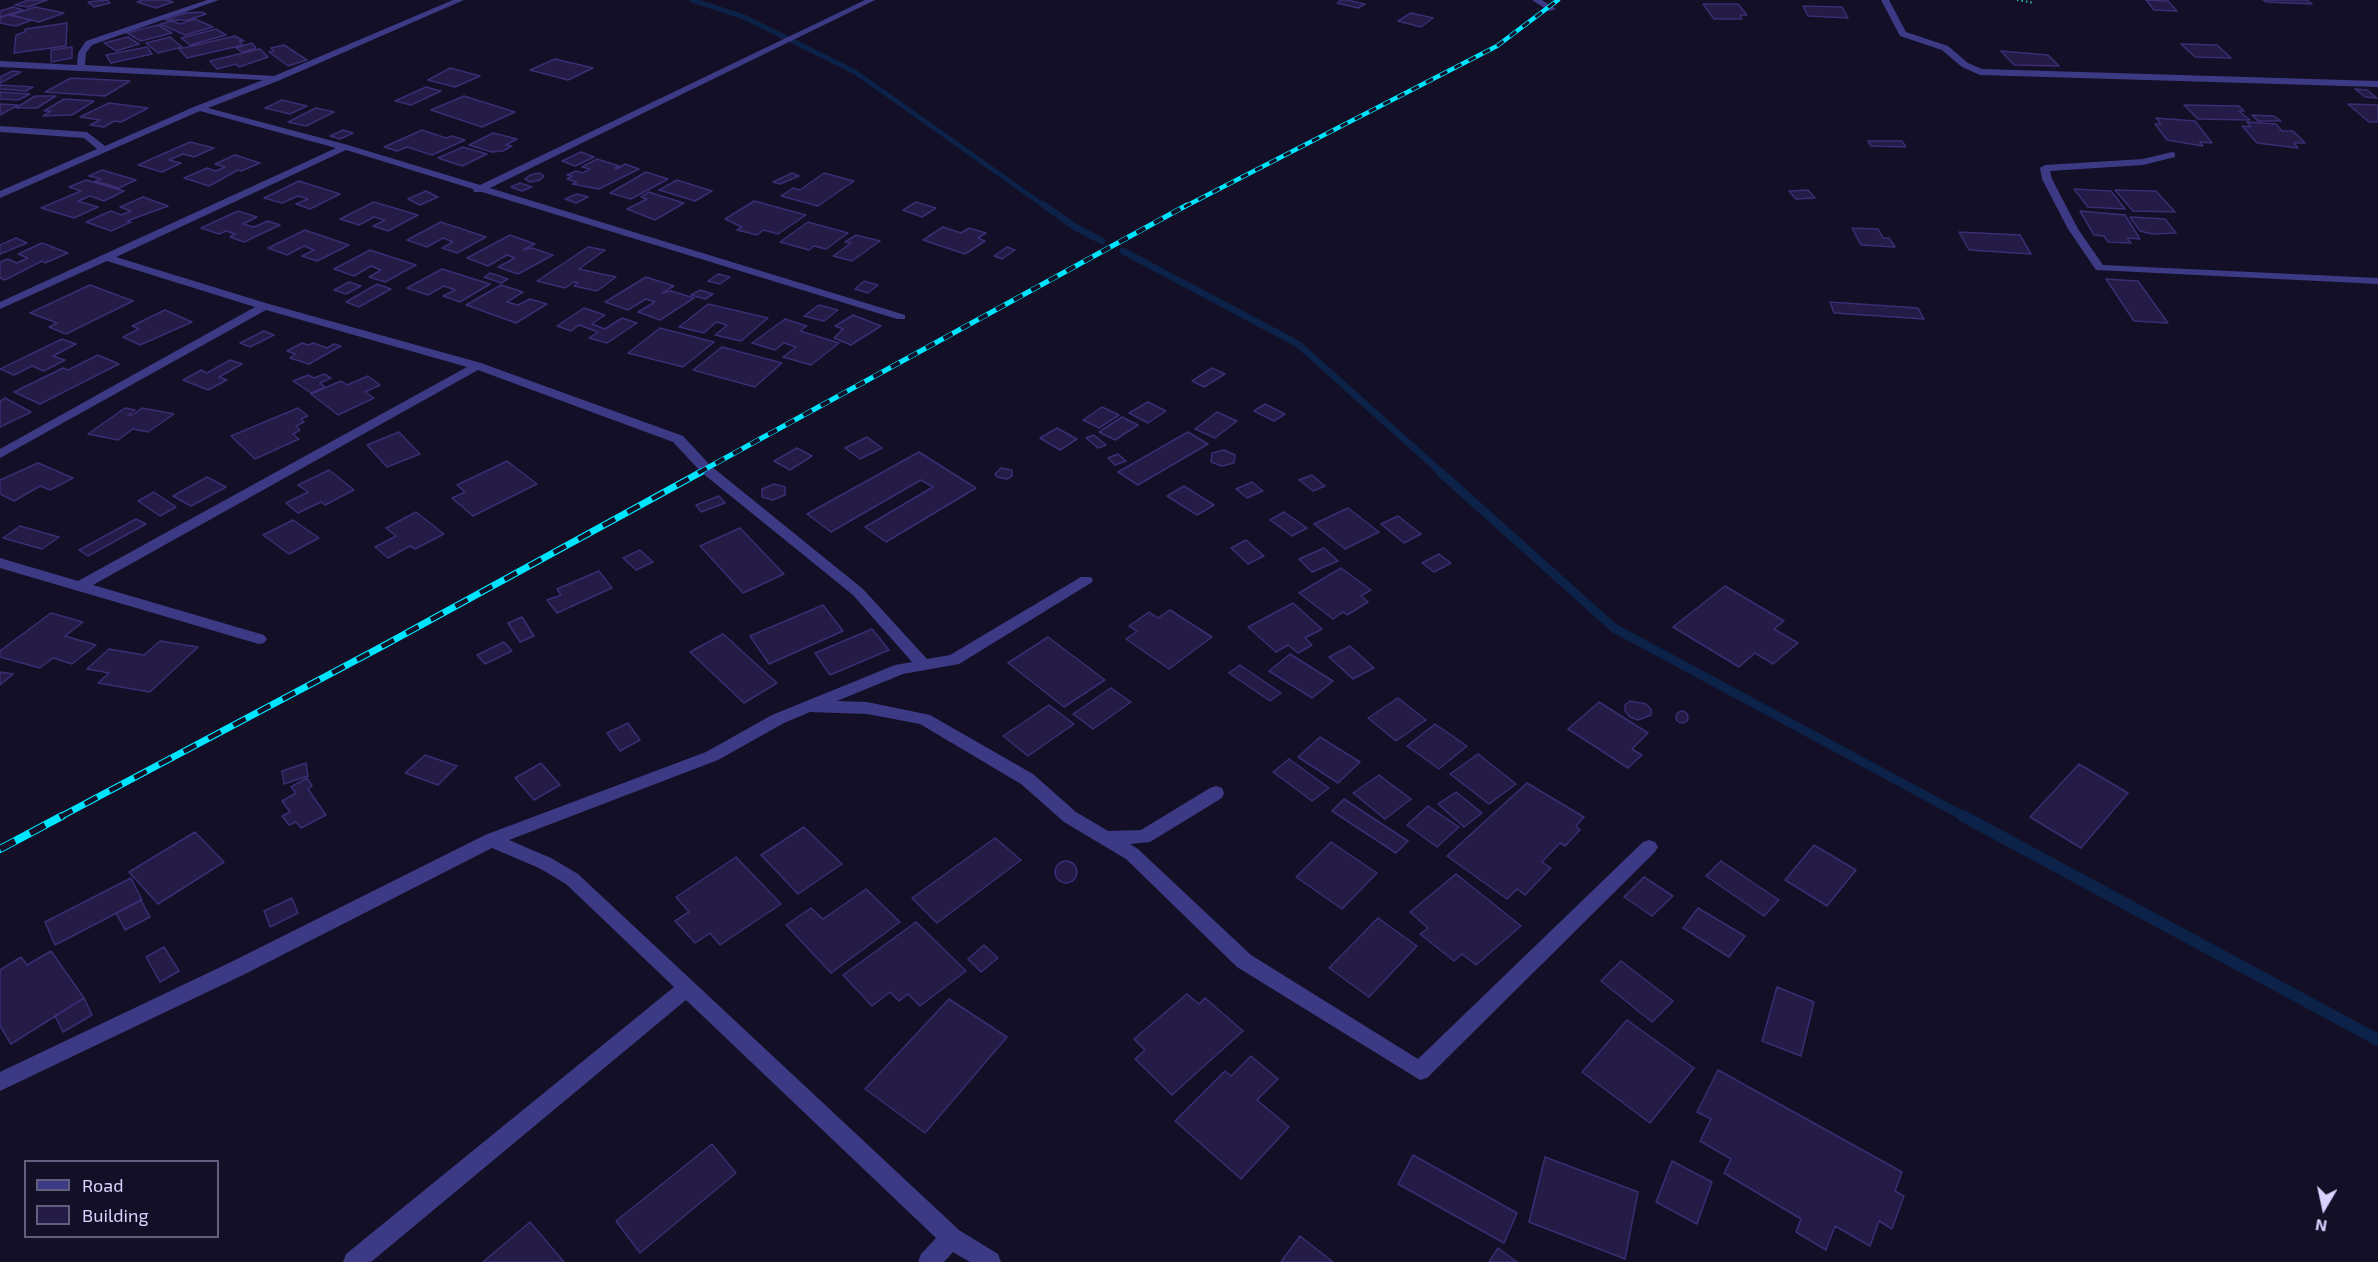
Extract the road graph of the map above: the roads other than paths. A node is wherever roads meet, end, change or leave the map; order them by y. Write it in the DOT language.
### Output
graph roads {
  1 [pos="215,0"];
  2 [pos="459,0"];
  3 [pos="871,0"];
  4 [pos="1536,0"];
  5 [pos="1885,0"];
  6 [pos="1552,9"];
  7 [pos="0,64"];
  8 [pos="14,65"];
  9 [pos="81,68"];
  10 [pos="0,71"];
  11 [pos="274,79"];
  12 [pos="2378,84"];
  13 [pos="199,108"];
  14 [pos="0,129"];
  15 [pos="345,147"];
  16 [pos="104,150"];
  17 [pos="2172,155"];
  18 [pos="478,190"];
  19 [pos="0,195"];
  20 [pos="105,257"];
  21 [pos="2378,281"];
  22 [pos="0,306"];
  23 [pos="265,306"];
  24 [pos="901,317"];
  25 [pos="477,366"];
  26 [pos="0,454"];
  27 [pos="0,564"];
  28 [pos="1086,580"];
  29 [pos="79,587"];
  30 [pos="259,639"];
  31 [pos="924,665"];
  32 [pos="809,706"];
  33 [pos="1216,793"];
  34 [pos="1108,838"];
  35 [pos="491,840"];
  36 [pos="1649,848"];
  37 [pos="688,987"];
  38 [pos="0,1082"];
  39 [pos="951,1238"];
  40 [pos="354,1262"];
  41 [pos="929,1262"];
  42 [pos="990,1262"];
  1 -- 9 [label="street"];
  2 -- 11 [label="street"];
  3 -- 18 [label="street"];
  4 -- 6 [label="street"];
  5 -- 12 [label="street"];
  7 -- 8 [label="street"];
  8 -- 9 [label="street"];
  8 -- 10 [label="street"];
  9 -- 11 [label="street"];
  11 -- 13 [label="street"];
  13 -- 15 [label="street"];
  13 -- 16 [label="street"];
  14 -- 16 [label="street"];
  15 -- 18 [label="street"];
  15 -- 20 [label="street"];
  16 -- 19 [label="street"];
  17 -- 21 [label="street"];
  18 -- 24 [label="street"];
  20 -- 22 [label="street"];
  20 -- 23 [label="street"];
  23 -- 25 [label="street"];
  23 -- 26 [label="street"];
  25 -- 29 [label="street"];
  25 -- 31 [label="street"];
  27 -- 29 [label="street"];
  28 -- 31 [label="street"];
  29 -- 30 [label="street"];
  31 -- 32 [label="street"];
  32 -- 34 [label="street"];
  32 -- 35 [label="street"];
  33 -- 34 [label="street"];
  34 -- 36 [label="street"];
  35 -- 37 [label="street"];
  35 -- 38 [label="street"];
  37 -- 39 [label="street"];
  37 -- 40 [label="street"];
  39 -- 41 [label="street"];
  39 -- 42 [label="street"];
}
